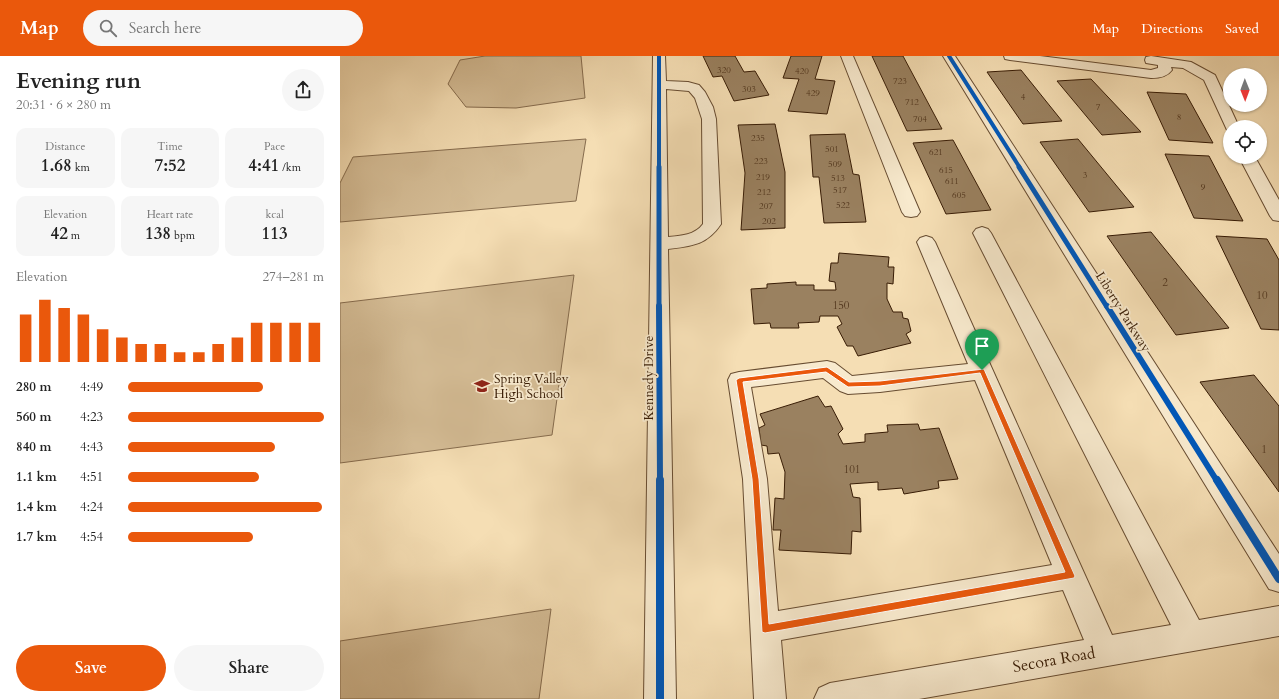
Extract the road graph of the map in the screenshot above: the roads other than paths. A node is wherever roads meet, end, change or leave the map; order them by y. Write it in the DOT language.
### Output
graph roads {
  1 [pos="659,56"];
  2 [pos="848,56"];
  3 [pos="949,56"];
  4 [pos="1010,56"];
  5 [pos="1142,59"];
  6 [pos="1164,62"];
  7 [pos="659,85"];
  8 [pos="1229,120"];
  9 [pos="1251,164"];
  10 [pos="911,212"];
  11 [pos="1279,216"];
  12 [pos="982,233"];
  13 [pos="926,242"];
  14 [pos="660,244"];
  15 [pos="982,370"];
  16 [pos="1071,576"];
  17 [pos="1279,579"];
  18 [pos="1279,621"];
  19 [pos="765,628"];
  20 [pos="1192,636"];
  21 [pos="1104,652"];
  22 [pos="885,694"];
  23 [pos="660,699"];
  24 [pos="770,699"];
  25 [pos="830,699"];
  1 -- 7 [label="street, Kennedy Drive"];
  2 -- 10 [label="street"];
  3 -- 17 [label="street, Liberty Parkway"];
  4 -- 6 [label="street"];
  5 -- 6 [label="street"];
  6 -- 8 [label="street"];
  7 -- 14 [label="street, Kennedy Drive"];
  7 -- 14 [label="street"];
  9 -- 11 [label="street"];
  12 -- 20 [label="street"];
  13 -- 15 [label="street"];
  14 -- 23 [label="street, Kennedy Drive"];
  15 -- 16 [label="street"];
  15 -- 19 [label="street"];
  16 -- 19 [label="street"];
  16 -- 21 [label="street"];
  18 -- 20 [label="street, Secora Road"];
  19 -- 24 [label="street"];
  20 -- 21 [label="street, Secora Road"];
  21 -- 22 [label="street, Secora Road"];
  22 -- 25 [label="street, Secora Road"];
}
